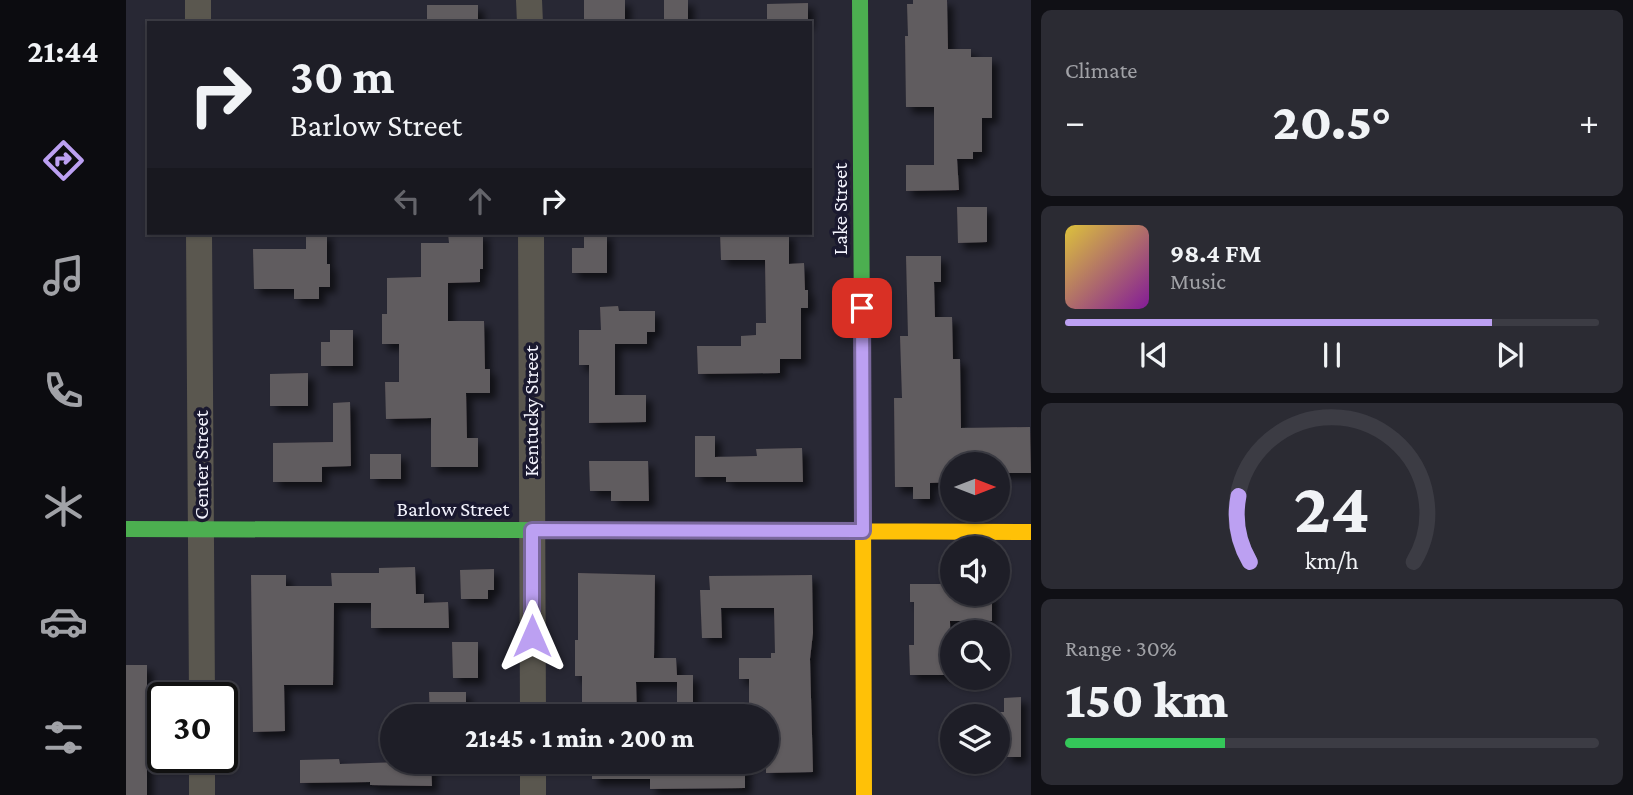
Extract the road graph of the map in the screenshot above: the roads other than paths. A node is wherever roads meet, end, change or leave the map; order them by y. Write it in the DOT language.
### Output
graph roads {
  1 [pos="198,0"];
  2 [pos="530,0"];
  3 [pos="860,0"];
  4 [pos="198,21"];
  5 [pos="530,21"];
  6 [pos="200,235"];
  7 [pos="530,235"];
  8 [pos="126,529"];
  9 [pos="201,529"];
  10 [pos="532,530"];
  11 [pos="863,531"];
  12 [pos="1031,532"];
  13 [pos="202,682"];
  14 [pos="533,704"];
  15 [pos="202,773"];
  16 [pos="533,774"];
  17 [pos="202,795"];
  18 [pos="533,795"];
  19 [pos="864,795"];
  1 -- 4 [label="street"];
  2 -- 5 [label="street"];
  3 -- 11 [label="street, Lake Street"];
  6 -- 9 [label="street, Center Street"];
  7 -- 10 [label="street, Kentucky Street"];
  8 -- 9 [label="street, Barlow Street"];
  9 -- 10 [label="street, Barlow Street"];
  9 -- 13 [label="street, Center Street"];
  10 -- 11 [label="street, Barlow Street"];
  10 -- 14 [label="street, Kentucky Street"];
  11 -- 12 [label="street, Barlow Street"];
  11 -- 19 [label="street, Lake Street"];
  15 -- 17 [label="street"];
  16 -- 18 [label="street"];
}
